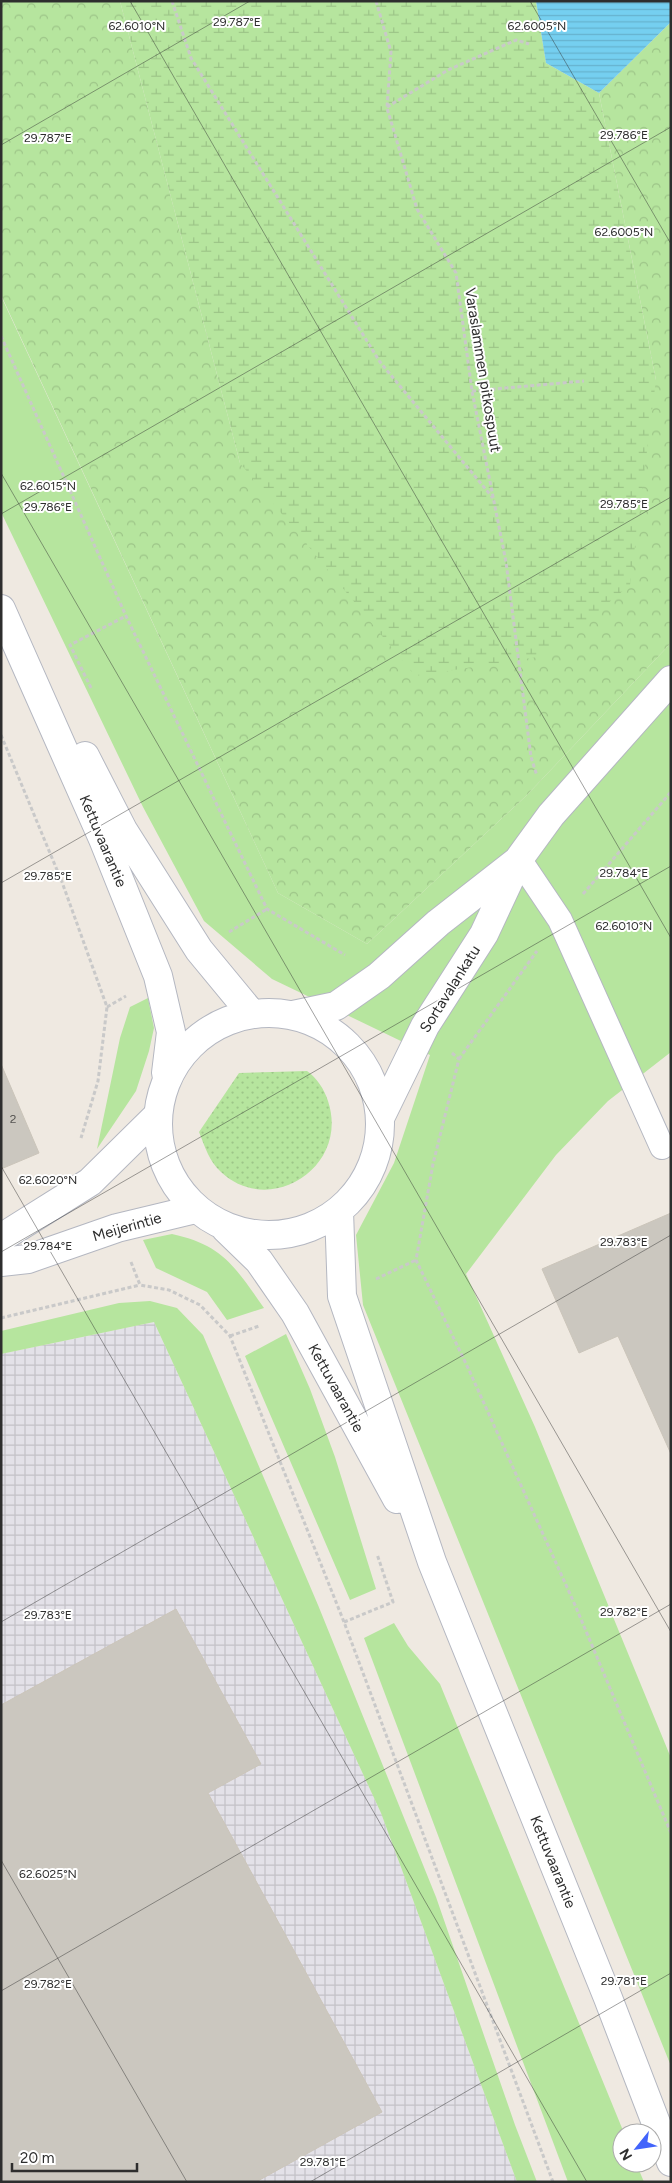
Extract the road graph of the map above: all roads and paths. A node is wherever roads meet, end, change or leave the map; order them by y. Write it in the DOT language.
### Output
graph roads {
  1 [pos="172,1"];
  2 [pos="376,1"];
  3 [pos="530,44"];
  4 [pos="387,108"];
  5 [pos="1,336"];
  6 [pos="584,381"];
  7 [pos="472,391"];
  8 [pos="494,498"];
  9 [pos="1,590"];
  10 [pos="1,608"];
  11 [pos="126,616"];
  12 [pos="671,680"];
  13 [pos="91,688"];
  14 [pos="1,735"];
  15 [pos="531,757"];
  16 [pos="519,859"];
  17 [pos="379,976"];
  18 [pos="251,1013"];
  19 [pos="293,1015"];
  20 [pos="425,1026"];
  21 [pos="165,1082"];
  22 [pos="157,1116"];
  23 [pos="380,1118"];
  24 [pos="662,1147"];
  25 [pos="90,1182"];
  26 [pos="196,1209"];
  27 [pos="339,1211"];
  28 [pos="223,1226"];
  29 [pos="117,1228"];
  30 [pos="1,1238"];
  31 [pos="1,1262"];
  32 [pos="140,1285"];
  33 [pos="1,1318"];
  34 [pos="377,1554"];
  35 [pos="432,1562"];
  36 [pos="344,1622"];
  37 [pos="671,1833"];
  38 [pos="671,2162"];
  39 [pos="554,2182"];
  1 -- 8 [label="path"];
  2 -- 4 [label="path, Varaslammen pitkospuut"];
  3 -- 4 [label="path"];
  4 -- 7 [label="path, Varaslammen pitkospuut"];
  5 -- 11 [label="path"];
  6 -- 7 [label="path"];
  7 -- 8 [label="path, Varaslammen pitkospuut"];
  8 -- 15 [label="path, Varaslammen pitkospuut"];
  9 -- 18 [label="main road, Kettuvaarantie"];
  10 -- 21 [label="main road, Kettuvaarantie"];
  11 -- 13 [label="path"];
  11 -- 17 [label="path"];
  12 -- 16 [label="main road, Sortavalankatu"];
  14 -- 25 [label="path"];
  16 -- 17 [label="main road, Sortavalankatu"];
  16 -- 20 [label="main road, Sortavalankatu"];
  16 -- 24 [label="lane"];
  17 -- 19 [label="main road, Sortavalankatu"];
  18 -- 19 [label="main road"];
  18 -- 21 [label="main road"];
  19 -- 23 [label="main road"];
  20 -- 23 [label="main road, Sortavalankatu"];
  20 -- 37 [label="path"];
  21 -- 22 [label="main road"];
  22 -- 25 [label="main road"];
  22 -- 26 [label="main road"];
  23 -- 27 [label="main road"];
  25 -- 30 [label="main road"];
  26 -- 28 [label="main road"];
  26 -- 29 [label="main road, Meijerintie"];
  27 -- 28 [label="main road"];
  27 -- 35 [label="main road, Kettuvaarantie"];
  28 -- 35 [label="main road, Kettuvaarantie"];
  29 -- 31 [label="main road, Meijerintie"];
  29 -- 32 [label="path"];
  32 -- 33 [label="path"];
  32 -- 36 [label="path"];
  34 -- 36 [label="path"];
  35 -- 38 [label="main road, Kettuvaarantie"];
  36 -- 39 [label="path"];
}
